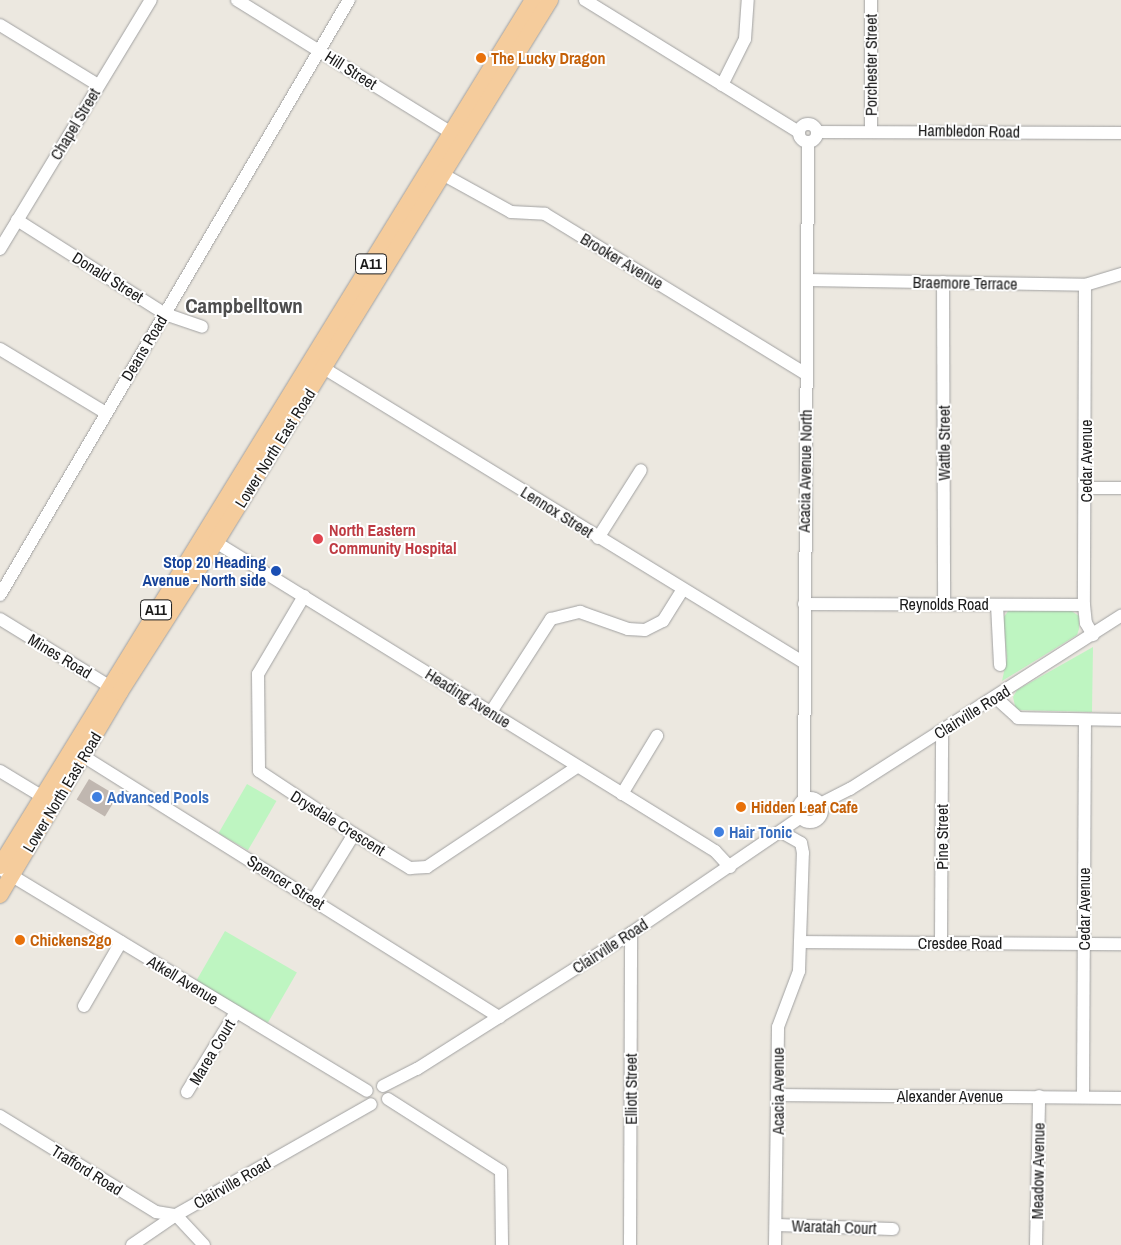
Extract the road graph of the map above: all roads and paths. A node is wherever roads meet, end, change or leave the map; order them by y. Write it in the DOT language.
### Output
graph roads {
  1 [pos="151,0"];
  2 [pos="237,0"];
  3 [pos="348,0"];
  4 [pos="533,0"];
  5 [pos="550,0"];
  6 [pos="585,0"];
  7 [pos="748,0"];
  8 [pos="871,0"];
  9 [pos="0,26"];
  10 [pos="318,49"];
  11 [pos="98,85"];
  12 [pos="722,85"];
  13 [pos="871,130"];
  14 [pos="799,132"];
  15 [pos="817,132"];
  16 [pos="1121,133"];
  17 [pos="458,137"];
  18 [pos="808,142"];
  19 [pos="437,171"];
  20 [pos="17,220"];
  21 [pos="0,249"];
  22 [pos="1121,274"];
  23 [pos="807,280"];
  24 [pos="943,282"];
  25 [pos="1084,285"];
  26 [pos="165,314"];
  27 [pos="202,327"];
  28 [pos="0,349"];
  29 [pos="317,365"];
  30 [pos="806,374"];
  31 [pos="106,413"];
  32 [pos="641,470"];
  33 [pos="1086,488"];
  34 [pos="1121,488"];
  35 [pos="210,538"];
  36 [pos="598,538"];
  37 [pos="682,590"];
  38 [pos="0,595"];
  39 [pos="304,596"];
  40 [pos="804,604"];
  41 [pos="944,604"];
  42 [pos="997,604"];
  43 [pos="1084,605"];
  44 [pos="1121,616"];
  45 [pos="0,619"];
  46 [pos="1092,635"];
  47 [pos="804,662"];
  48 [pos="1000,665"];
  49 [pos="114,689"];
  50 [pos="995,697"];
  51 [pos="491,712"];
  52 [pos="1085,720"];
  53 [pos="1121,720"];
  54 [pos="942,731"];
  55 [pos="657,736"];
  56 [pos="79,753"];
  57 [pos="577,767"];
  58 [pos="0,771"];
  59 [pos="622,794"];
  60 [pos="43,797"];
  61 [pos="804,800"];
  62 [pos="820,804"];
  63 [pos="801,817"];
  64 [pos="781,832"];
  65 [pos="354,834"];
  66 [pos="730,867"];
  67 [pos="4,870"];
  68 [pos="0,895"];
  69 [pos="314,899"];
  70 [pos="631,933"];
  71 [pos="121,942"];
  72 [pos="800,942"];
  73 [pos="942,943"];
  74 [pos="1084,944"];
  75 [pos="1121,944"];
  76 [pos="84,1006"];
  77 [pos="236,1012"];
  78 [pos="499,1018"];
  79 [pos="188,1092"];
  80 [pos="387,1094"];
  81 [pos="778,1095"];
  82 [pos="368,1096"];
  83 [pos="1039,1096"];
  84 [pos="1083,1097"];
  85 [pos="1121,1098"];
  86 [pos="0,1116"];
  87 [pos="176,1215"];
  88 [pos="776,1226"];
  89 [pos="893,1229"];
  90 [pos="134,1244"];
  91 [pos="204,1245"];
  92 [pos="502,1245"];
  93 [pos="630,1245"];
  94 [pos="775,1245"];
  95 [pos="1036,1245"];
  1 -- 11 [label="street, Chapel Street"];
  2 -- 10 [label="street, Hill Street"];
  3 -- 10 [label="street, Deans Road"];
  4 -- 17 [label="main road, Lower North East Road / A11"];
  5 -- 17 [label="main road, Lower North East Road / A11"];
  6 -- 12 [label="street"];
  7 -- 12 [label="street"];
  8 -- 13 [label="street, Porchester Street"];
  9 -- 11 [label="street"];
  10 -- 17 [label="street, Hill Street"];
  10 -- 26 [label="street, Deans Road"];
  11 -- 20 [label="street, Chapel Street"];
  12 -- 14 [label="street"];
  13 -- 15 [label="street, Hambledon Road"];
  13 -- 16 [label="street, Hambledon Road"];
  14 -- 15 [label="street"];
  14 -- 18 [label="street"];
  15 -- 18 [label="street"];
  17 -- 19 [label="main road, Lower North East Road / A11"];
  18 -- 23 [label="street, Acacia Avenue North"];
  19 -- 29 [label="main road, Lower North East Road / A11"];
  19 -- 30 [label="street, Brooker Avenue"];
  20 -- 21 [label="street, Chapel Street"];
  20 -- 26 [label="street, Donald Street"];
  22 -- 25 [label="street, Braemore Terrace"];
  23 -- 24 [label="street, Braemore Terrace"];
  23 -- 30 [label="street, Acacia Avenue North"];
  24 -- 25 [label="street, Braemore Terrace"];
  24 -- 41 [label="street, Wattle Street"];
  25 -- 33 [label="street, Cedar Avenue"];
  26 -- 27 [label="street, Donald Street"];
  26 -- 31 [label="street, Deans Road"];
  28 -- 31 [label="street"];
  29 -- 35 [label="main road, Lower North East Road / A11"];
  29 -- 36 [label="street, Lennox Street"];
  30 -- 40 [label="street, Acacia Avenue North"];
  31 -- 38 [label="street, Deans Road"];
  32 -- 36 [label="street"];
  33 -- 34 [label="street"];
  33 -- 43 [label="street, Cedar Avenue"];
  35 -- 39 [label="street, Heading Avenue"];
  35 -- 49 [label="main road, Lower North East Road / A11"];
  36 -- 37 [label="street, Lennox Street"];
  37 -- 47 [label="street, Lennox Street"];
  37 -- 51 [label="street"];
  39 -- 51 [label="street, Heading Avenue"];
  39 -- 65 [label="street, Drysdale Crescent"];
  40 -- 41 [label="street, Reynolds Road"];
  40 -- 47 [label="street, Acacia Avenue North"];
  41 -- 42 [label="street, Reynolds Road"];
  42 -- 43 [label="street, Reynolds Road"];
  42 -- 48 [label="street"];
  43 -- 46 [label="street, Cedar Avenue"];
  44 -- 46 [label="street, Clairville Road"];
  45 -- 49 [label="street, Mines Road"];
  46 -- 50 [label="street, Clairville Road"];
  47 -- 61 [label="street, Acacia Avenue North"];
  49 -- 56 [label="main road, Lower North East Road / A11"];
  50 -- 52 [label="street"];
  50 -- 54 [label="street, Clairville Road"];
  51 -- 57 [label="street, Heading Avenue"];
  52 -- 53 [label="street"];
  52 -- 74 [label="street, Cedar Avenue"];
  54 -- 62 [label="street, Clairville Road"];
  54 -- 73 [label="street, Pine Street"];
  55 -- 59 [label="street"];
  56 -- 60 [label="main road, Lower North East Road / A11"];
  56 -- 67 [label="main road, Lower North East Road / A11"];
  56 -- 69 [label="street, Spencer Street"];
  57 -- 59 [label="street, Heading Avenue"];
  57 -- 65 [label="street, Drysdale Crescent"];
  58 -- 60 [label="street"];
  59 -- 66 [label="street, Heading Avenue"];
  60 -- 67 [label="main road, Lower North East Road / A11"];
  61 -- 62 [label="street"];
  61 -- 63 [label="street"];
  62 -- 63 [label="street"];
  63 -- 64 [label="street, Clairville Road"];
  64 -- 66 [label="street, Clairville Road"];
  64 -- 72 [label="street"];
  65 -- 69 [label="street"];
  66 -- 70 [label="street, Clairville Road"];
  67 -- 68 [label="main road, Lower North East Road / A11"];
  67 -- 71 [label="street, Atkell Avenue"];
  69 -- 78 [label="street, Spencer Street"];
  70 -- 78 [label="street, Clairville Road"];
  70 -- 93 [label="street, Elliott Street"];
  71 -- 76 [label="street"];
  71 -- 77 [label="street, Atkell Avenue"];
  72 -- 73 [label="street, Cresdee Road"];
  72 -- 81 [label="street, Acacia Avenue"];
  73 -- 74 [label="street, Cresdee Road"];
  74 -- 75 [label="street, Cresdee Road"];
  74 -- 84 [label="street, Cedar Avenue"];
  77 -- 79 [label="street, Marea Court"];
  77 -- 82 [label="street, Atkell Avenue"];
  78 -- 80 [label="street, Clairville Road"];
  80 -- 82 [label="street"];
  80 -- 82 [label="street"];
  80 -- 92 [label="street"];
  81 -- 83 [label="street, Alexander Avenue"];
  81 -- 88 [label="street, Acacia Avenue"];
  82 -- 87 [label="street, Clairville Road"];
  83 -- 84 [label="street, Alexander Avenue"];
  83 -- 95 [label="street, Meadow Avenue"];
  84 -- 85 [label="street, Alexander Avenue"];
  86 -- 87 [label="street, Trafford Road"];
  87 -- 90 [label="street, Clairville Road"];
  87 -- 91 [label="street"];
  88 -- 89 [label="street, Waratah Court"];
  88 -- 94 [label="street, Acacia Avenue"];
}
